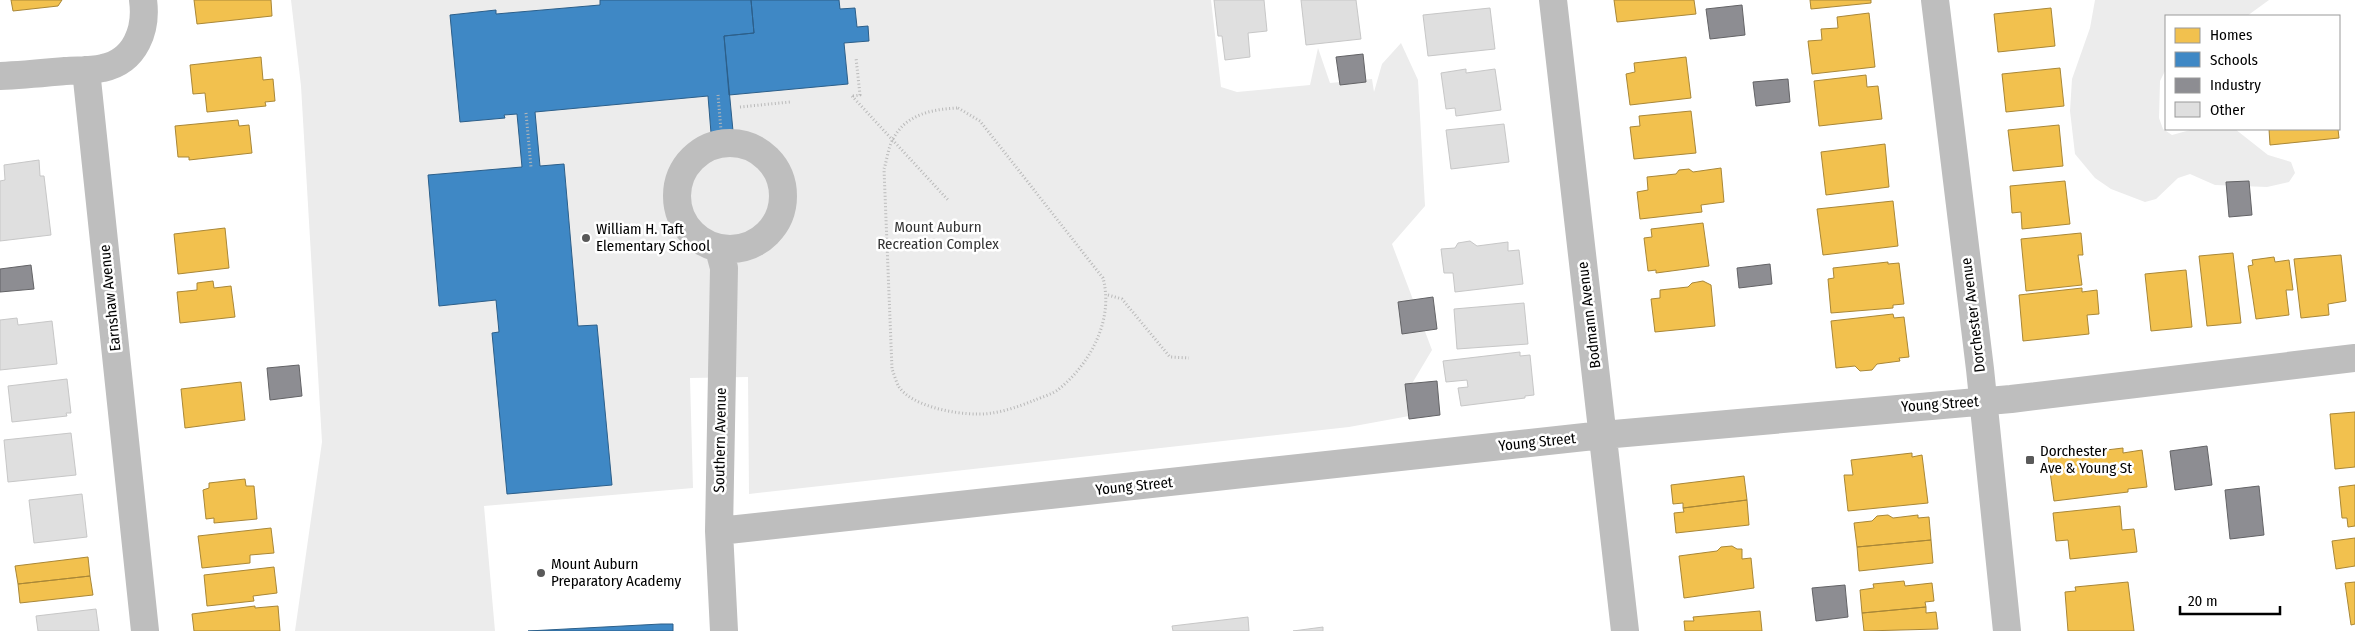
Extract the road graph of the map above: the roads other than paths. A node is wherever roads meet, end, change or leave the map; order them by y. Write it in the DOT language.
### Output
graph roads {
  1 [pos="144,0"];
  2 [pos="1553,0"];
  3 [pos="1935,0"];
  4 [pos="86,70"];
  5 [pos="0,76"];
  6 [pos="719,249"];
  7 [pos="2355,358"];
  8 [pos="1982,401"];
  9 [pos="1603,435"];
  10 [pos="718,531"];
  11 [pos="145,631"];
  12 [pos="724,631"];
  13 [pos="1625,631"];
  14 [pos="2007,631"];
  1 -- 4 [label="street"];
  2 -- 9 [label="street, Bodmann Avenue"];
  3 -- 8 [label="street, Dorchester Avenue"];
  4 -- 5 [label="street"];
  4 -- 11 [label="street, Earnshaw Avenue"];
  6 -- 6 [label="street"];
  6 -- 10 [label="street, Southern Avenue"];
  7 -- 8 [label="street, Young Street"];
  8 -- 9 [label="street, Young Street"];
  8 -- 14 [label="street, Dorchester Avenue"];
  9 -- 10 [label="street, Young Street"];
  9 -- 13 [label="street, Bodmann Avenue"];
  10 -- 12 [label="street, Southern Avenue"];
}
